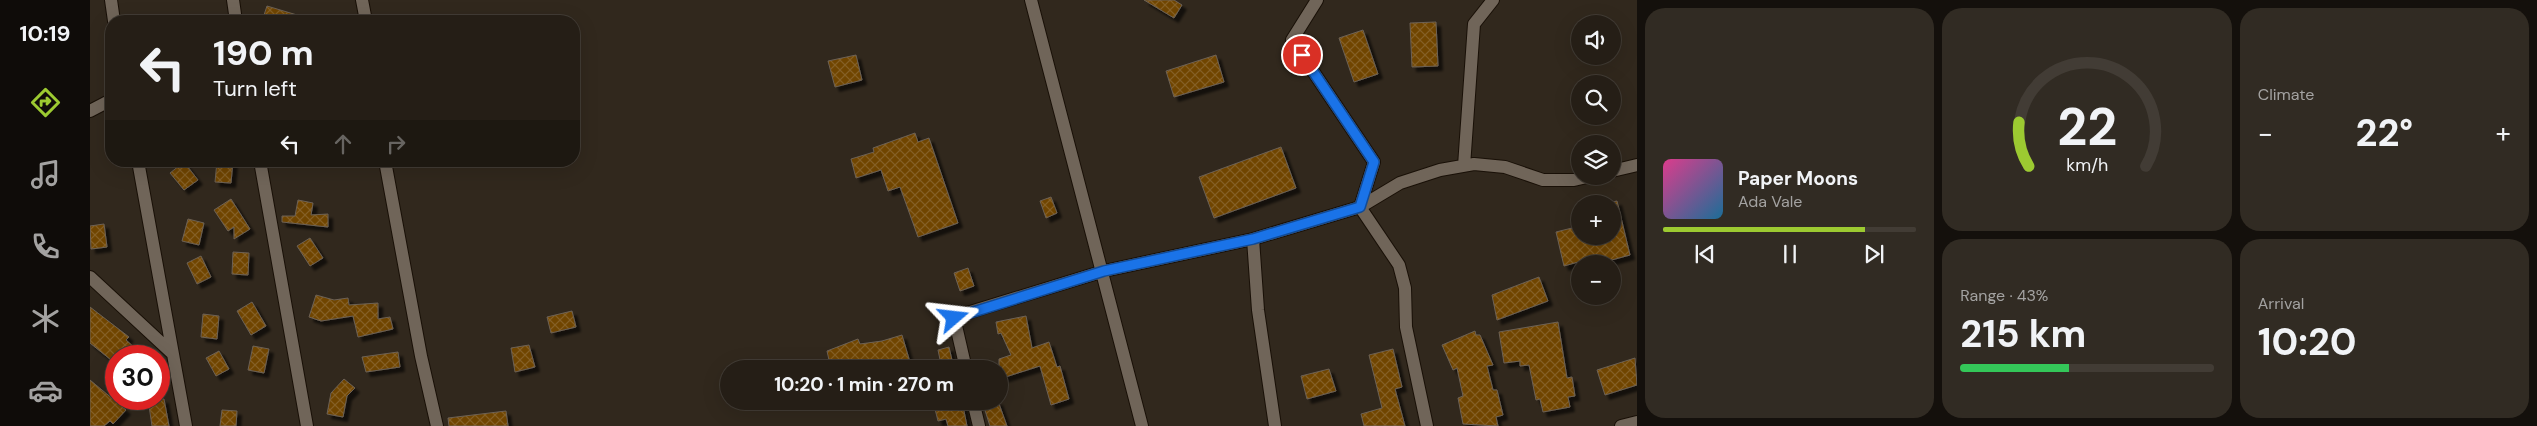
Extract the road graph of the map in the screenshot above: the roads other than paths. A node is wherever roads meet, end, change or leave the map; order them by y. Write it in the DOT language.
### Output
graph roads {
  1 [pos="111,0"];
  2 [pos="233,0"];
  3 [pos="362,0"];
  4 [pos="1031,0"];
  5 [pos="1317,0"];
  6 [pos="1494,0"];
  7 [pos="113,15"];
  8 [pos="235,15"];
  9 [pos="365,15"];
  10 [pos="105,103"];
  11 [pos="90,111"];
  12 [pos="1637,165"];
  13 [pos="1464,166"];
  14 [pos="139,167"];
  15 [pos="261,167"];
  16 [pos="387,167"];
  17 [pos="1621,169"];
  18 [pos="1571,180"];
  19 [pos="1360,207"];
  20 [pos="1253,239"];
  21 [pos="1104,271"];
  22 [pos="90,277"];
  23 [pos="172,353"];
  24 [pos="964,360"];
  25 [pos="975,410"];
  26 [pos="1637,422"];
  27 [pos="186,426"];
  28 [pos="307,426"];
  29 [pos="437,426"];
  30 [pos="979,426"];
  31 [pos="1142,426"];
  32 [pos="1275,426"];
  33 [pos="1427,426"];
  34 [pos="1621,426"];
  1 -- 7 [label="street"];
  2 -- 8 [label="street"];
  3 -- 9 [label="street"];
  4 -- 21 [label="street"];
  5 -- 19 [label="street"];
  6 -- 13 [label="street"];
  10 -- 11 [label="street"];
  12 -- 17 [label="street"];
  13 -- 18 [label="street"];
  13 -- 19 [label="street"];
  14 -- 23 [label="street"];
  15 -- 28 [label="street"];
  16 -- 29 [label="street"];
  19 -- 20 [label="street"];
  19 -- 33 [label="street"];
  20 -- 21 [label="street"];
  20 -- 32 [label="street"];
  21 -- 24 [label="street"];
  21 -- 31 [label="street"];
  22 -- 23 [label="street"];
  23 -- 27 [label="street"];
  25 -- 30 [label="street"];
  26 -- 34 [label="street"];
}
